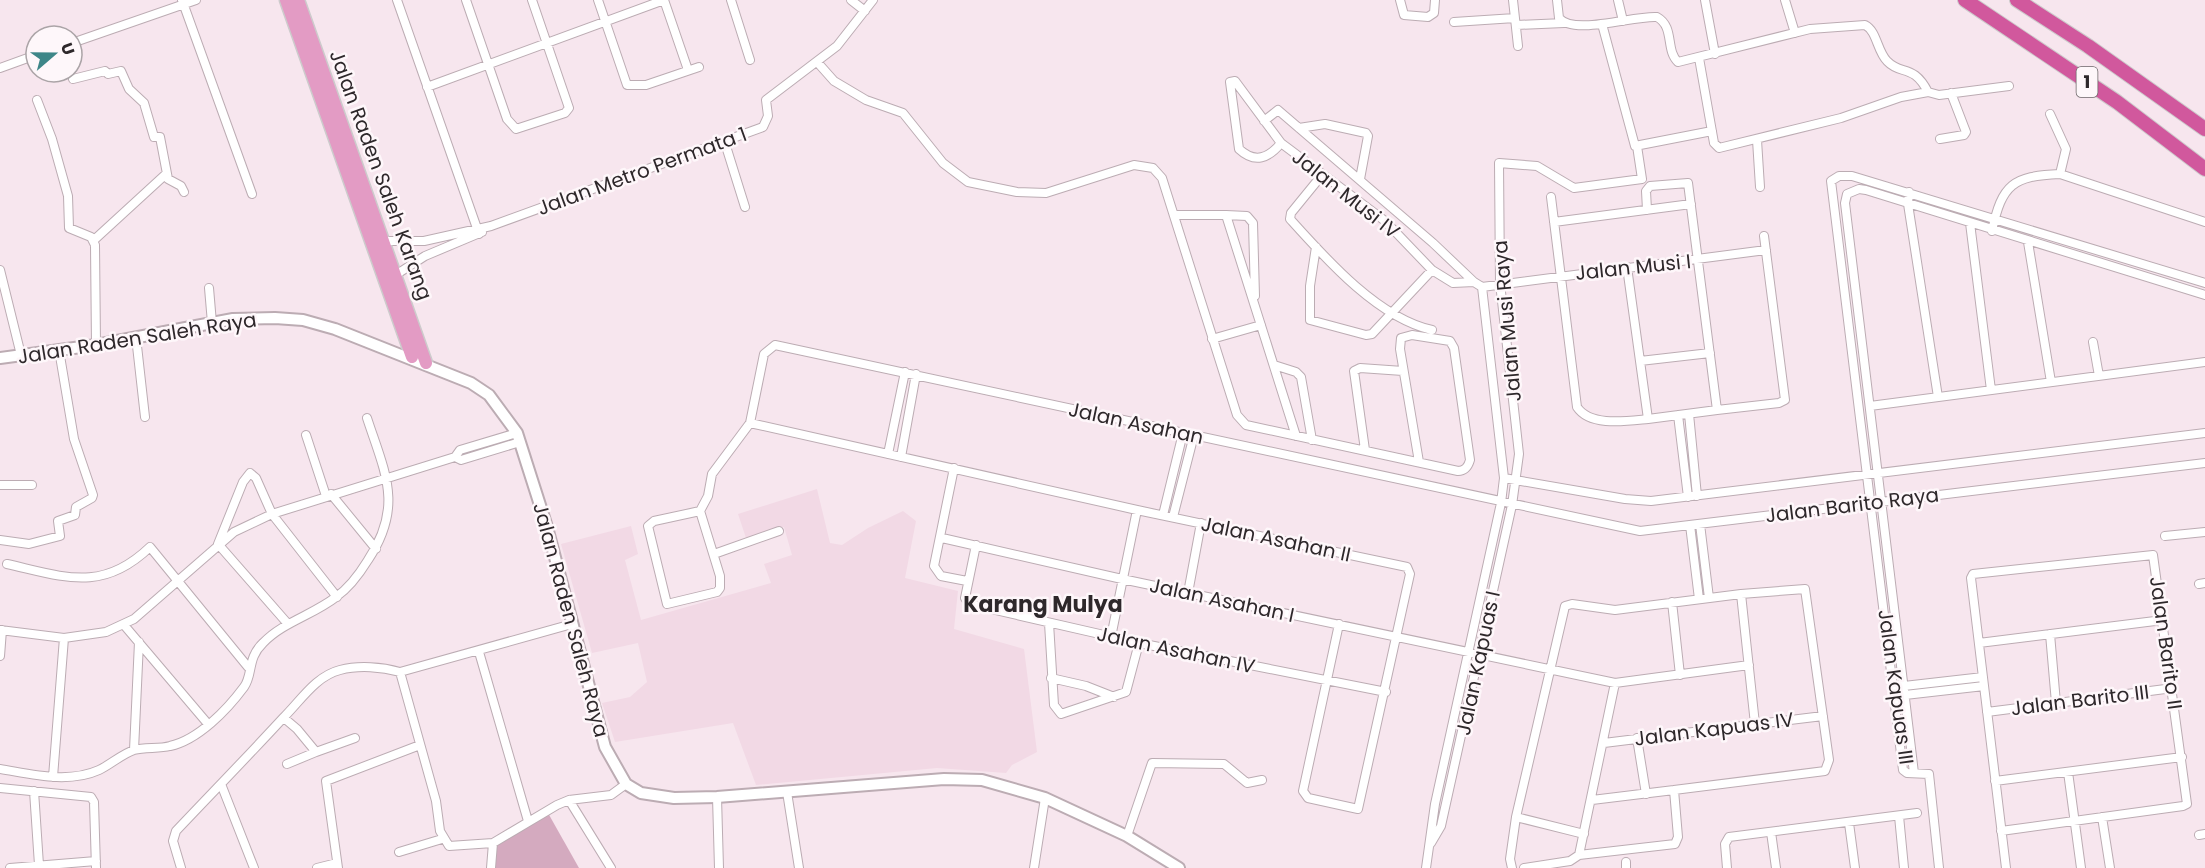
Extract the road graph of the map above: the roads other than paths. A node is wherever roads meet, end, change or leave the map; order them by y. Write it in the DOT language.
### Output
graph roads {
  1 [pos="196,0"];
  2 [pos="286,0"];
  3 [pos="298,0"];
  4 [pos="397,0"];
  5 [pos="466,0"];
  6 [pos="532,0"];
  7 [pos="598,0"];
  8 [pos="664,0"];
  9 [pos="731,0"];
  10 [pos="851,0"];
  11 [pos="873,0"];
  12 [pos="1400,0"];
  13 [pos="1435,0"];
  14 [pos="1513,0"];
  15 [pos="1557,0"];
  16 [pos="1618,0"];
  17 [pos="1705,0"];
  18 [pos="1785,0"];
  19 [pos="1965,0"];
  20 [pos="2017,0"];
  21 [pos="182,3"];
  22 [pos="864,11"];
  23 [pos="1623,21"];
  24 [pos="606,22"];
  25 [pos="1454,22"];
  26 [pos="1516,22"];
  27 [pos="1564,23"];
  28 [pos="1602,24"];
  29 [pos="1795,33"];
  30 [pos="84,39"];
  31 [pos="548,44"];
  32 [pos="1518,46"];
  33 [pos="1715,54"];
  34 [pos="1699,58"];
  35 [pos="24,59"];
  36 [pos="750,60"];
  37 [pos="818,63"];
  38 [pos="487,64"];
  39 [pos="699,67"];
  40 [pos="0,68"];
  41 [pos="688,70"];
  42 [pos="84,75"];
  43 [pos="2009,86"];
  44 [pos="427,87"];
  45 [pos="1928,92"];
  46 [pos="1951,93"];
  47 [pos="37,100"];
  48 [pos="2050,114"];
  49 [pos="1271,115"];
  50 [pos="1299,128"];
  51 [pos="2205,129"];
  52 [pos="1712,131"];
  53 [pos="1940,139"];
  54 [pos="1756,140"];
  55 [pos="1281,142"];
  56 [pos="725,143"];
  57 [pos="1637,146"];
  58 [pos="2205,169"];
  59 [pos="166,174"];
  60 [pos="2060,174"];
  61 [pos="1322,175"];
  62 [pos="1360,179"];
  63 [pos="1760,187"];
  64 [pos="184,192"];
  65 [pos="1909,192"];
  66 [pos="252,194"];
  67 [pos="1551,197"];
  68 [pos="1845,203"];
  69 [pos="1691,204"];
  70 [pos="1834,204"];
  71 [pos="1908,204"];
  72 [pos="745,207"];
  73 [pos="1647,210"];
  74 [pos="1175,215"];
  75 [pos="1226,215"];
  76 [pos="1995,218"];
  77 [pos="1554,222"];
  78 [pos="2205,222"];
  79 [pos="1970,223"];
  80 [pos="478,231"];
  81 [pos="1992,231"];
  82 [pos="1764,236"];
  83 [pos="94,240"];
  84 [pos="378,241"];
  85 [pos="2028,242"];
  86 [pos="1316,247"];
  87 [pos="1766,250"];
  88 [pos="2098,251"];
  89 [pos="1698,260"];
  90 [pos="2093,261"];
  91 [pos="1627,267"];
  92 [pos="0,270"];
  93 [pos="1432,270"];
  94 [pos="1560,275"];
  95 [pos="391,277"];
  96 [pos="1474,282"];
  97 [pos="1500,283"];
  98 [pos="2205,283"];
  99 [pos="1482,286"];
  100 [pos="209,288"];
  101 [pos="2205,296"];
  102 [pos="1255,304"];
  103 [pos="1389,314"];
  104 [pos="212,323"];
  105 [pos="1261,325"];
  106 [pos="1860,328"];
  107 [pos="1850,329"];
  108 [pos="1431,330"];
  109 [pos="136,337"];
  110 [pos="1212,339"];
  111 [pos="2093,342"];
  112 [pos="96,345"];
  113 [pos="59,350"];
  114 [pos="1710,353"];
  115 [pos="21,355"];
  116 [pos="412,357"];
  117 [pos="0,358"];
  118 [pos="1640,361"];
  119 [pos="2205,362"];
  120 [pos="426,363"];
  121 [pos="1274,365"];
  122 [pos="1403,371"];
  123 [pos="904,372"];
  124 [pos="916,374"];
  125 [pos="2099,376"];
  126 [pos="2051,382"];
  127 [pos="1991,390"];
  128 [pos="1938,397"];
  129 [pos="1870,406"];
  130 [pos="1718,410"];
  131 [pos="1689,414"];
  132 [pos="1678,415"];
  133 [pos="145,417"];
  134 [pos="367,418"];
  135 [pos="1648,419"];
  136 [pos="750,423"];
  137 [pos="1183,433"];
  138 [pos="2205,433"];
  139 [pos="306,435"];
  140 [pos="1194,435"];
  141 [pos="1296,436"];
  142 [pos="519,437"];
  143 [pos="1312,440"];
  144 [pos="1365,450"];
  145 [pos="888,454"];
  146 [pos="901,457"];
  147 [pos="1419,462"];
  148 [pos="2205,463"];
  149 [pos="954,468"];
  150 [pos="1878,472"];
  151 [pos="1867,473"];
  152 [pos="1504,478"];
  153 [pos="386,479"];
  154 [pos="1516,479"];
  155 [pos="0,485"];
  156 [pos="32,485"];
  157 [pos="328,495"];
  158 [pos="1697,496"];
  159 [pos="1688,497"];
  160 [pos="1882,500"];
  161 [pos="1871,502"];
  162 [pos="1501,503"];
  163 [pos="1512,505"];
  164 [pos="1137,510"];
  165 [pos="700,511"];
  166 [pos="272,514"];
  167 [pos="1163,515"];
  168 [pos="1173,517"];
  169 [pos="1201,523"];
  170 [pos="1700,524"];
  171 [pos="1690,525"];
  172 [pos="779,531"];
  173 [pos="2205,532"];
  174 [pos="2165,536"];
  175 [pos="942,538"];
  176 [pos="0,540"];
  177 [pos="218,544"];
  178 [pos="976,545"];
  179 [pos="376,549"];
  180 [pos="714,554"];
  181 [pos="7,564"];
  182 [pos="1122,579"];
  183 [pos="177,580"];
  184 [pos="967,580"];
  185 [pos="1188,593"];
  186 [pos="1741,594"];
  187 [pos="337,597"];
  188 [pos="1709,598"];
  189 [pos="1699,599"];
  190 [pos="1672,602"];
  191 [pos="2163,620"];
  192 [pos="1049,623"];
  193 [pos="288,624"];
  194 [pos="572,624"];
  195 [pos="1339,624"];
  196 [pos="124,625"];
  197 [pos="1,630"];
  198 [pos="2050,634"];
  199 [pos="1111,637"];
  200 [pos="64,638"];
  201 [pos="1397,638"];
  202 [pos="139,642"];
  203 [pos="1139,643"];
  204 [pos="1979,643"];
  205 [pos="479,652"];
  206 [pos="1467,652"];
  207 [pos="1480,654"];
  208 [pos="0,656"];
  209 [pos="1749,665"];
  210 [pos="249,667"];
  211 [pos="1551,670"];
  212 [pos="400,672"];
  213 [pos="1680,675"];
  214 [pos="1051,678"];
  215 [pos="1326,681"];
  216 [pos="1983,681"];
  217 [pos="1615,683"];
  218 [pos="1904,686"];
  219 [pos="2173,688"];
  220 [pos="1386,693"];
  221 [pos="1905,695"];
  222 [pos="1114,697"];
  223 [pos="2056,703"];
  224 [pos="1987,712"];
  225 [pos="1823,716"];
  226 [pos="284,718"];
  227 [pos="208,723"];
  228 [pos="1755,724"];
  229 [pos="355,738"];
  230 [pos="1637,738"];
  231 [pos="1604,742"];
  232 [pos="420,745"];
  233 [pos="134,750"];
  234 [pos="316,752"];
  235 [pos="2182,757"];
  236 [pos="287,764"];
  237 [pos="0,769"];
  238 [pos="2068,772"];
  239 [pos="1914,773"];
  240 [pos="53,777"];
  241 [pos="1262,780"];
  242 [pos="1995,781"];
  243 [pos="221,784"];
  244 [pos="626,784"];
  245 [pos="0,788"];
  246 [pos="1674,790"];
  247 [pos="34,791"];
  248 [pos="787,792"];
  249 [pos="1646,794"];
  250 [pos="717,798"];
  251 [pos="1045,798"];
  252 [pos="569,800"];
  253 [pos="1592,800"];
  254 [pos="1917,813"];
  255 [pos="1899,816"];
  256 [pos="1516,817"];
  257 [pos="2102,817"];
  258 [pos="528,821"];
  259 [pos="2075,821"];
  260 [pos="1849,823"];
  261 [pos="2001,831"];
  262 [pos="1771,832"];
  263 [pos="1584,834"];
  264 [pos="1127,836"];
  265 [pos="442,839"];
  266 [pos="493,843"];
  267 [pos="1431,843"];
  268 [pos="399,852"];
  269 [pos="1579,855"];
  270 [pos="39,865"];
  271 [pos="96,865"];
  272 [pos="338,865"];
  273 [pos="10,868"];
  274 [pos="181,868"];
  275 [pos="254,868"];
  276 [pos="317,868"];
  277 [pos="491,868"];
  278 [pos="611,868"];
  279 [pos="719,868"];
  280 [pos="799,868"];
  281 [pos="1034,868"];
  282 [pos="1179,868"];
  283 [pos="1426,868"];
  284 [pos="1512,868"];
  285 [pos="1524,868"];
  286 [pos="1727,868"];
  287 [pos="1776,868"];
  288 [pos="1855,868"];
  289 [pos="1904,868"];
  290 [pos="1939,868"];
  291 [pos="2006,868"];
  292 [pos="2081,868"];
  293 [pos="2110,868"];
  1 -- 21 [label="street"];
  2 -- 84 [label="main road, Jalan Raden Saleh Karang"];
  3 -- 84 [label="main road, Jalan Raden Saleh Karang"];
  4 -- 44 [label="street"];
  5 -- 38 [label="street"];
  6 -- 31 [label="street"];
  7 -- 24 [label="street"];
  8 -- 24 [label="street"];
  8 -- 41 [label="street"];
  9 -- 36 [label="street"];
  10 -- 22 [label="street"];
  11 -- 22 [label="street, Jalan Metro Permata 1"];
  12 -- 13 [label="street"];
  14 -- 26 [label="street"];
  15 -- 27 [label="street"];
  16 -- 23 [label="street"];
  17 -- 33 [label="street"];
  18 -- 29 [label="street"];
  19 -- 58 [label="highway, 1"];
  20 -- 51 [label="highway, 1"];
  21 -- 30 [label="street"];
  21 -- 66 [label="street"];
  22 -- 37 [label="street, Jalan Metro Permata 1"];
  23 -- 28 [label="street"];
  23 -- 34 [label="street"];
  24 -- 31 [label="street"];
  24 -- 41 [label="street"];
  25 -- 26 [label="street"];
  26 -- 27 [label="street"];
  26 -- 32 [label="street"];
  27 -- 28 [label="street"];
  28 -- 57 [label="street"];
  29 -- 33 [label="street"];
  29 -- 45 [label="street"];
  31 -- 38 [label="street"];
  31 -- 38 [label="street"];
  33 -- 34 [label="street"];
  34 -- 52 [label="street"];
  35 -- 40 [label="street"];
  37 -- 56 [label="street, Jalan Metro Permata 1"];
  37 -- 74 [label="street"];
  38 -- 44 [label="street"];
  39 -- 41 [label="street"];
  42 -- 59 [label="street"];
  43 -- 46 [label="street"];
  44 -- 80 [label="street"];
  45 -- 46 [label="street"];
  45 -- 54 [label="street"];
  46 -- 53 [label="street"];
  47 -- 83 [label="street"];
  48 -- 60 [label="street"];
  49 -- 50 [label="street, Jalan Musi IV"];
  49 -- 55 [label="street, Jalan Musi IV"];
  49 -- 55 [label="street, Jalan Musi IV"];
  50 -- 62 [label="street, Jalan Musi IV"];
  50 -- 62 [label="street"];
  52 -- 54 [label="street"];
  52 -- 57 [label="street"];
  54 -- 63 [label="street"];
  55 -- 61 [label="street, Jalan Musi IV"];
  56 -- 72 [label="street"];
  56 -- 80 [label="street, Jalan Metro Permata 1"];
  57 -- 97 [label="street, Jalan Musi Raya"];
  59 -- 64 [label="street"];
  59 -- 83 [label="street"];
  60 -- 76 [label="street"];
  60 -- 78 [label="street"];
  61 -- 86 [label="street"];
  61 -- 93 [label="street, Jalan Musi IV"];
  62 -- 96 [label="street, Jalan Musi IV"];
  65 -- 70 [label="street, Jalan Kapuas III"];
  65 -- 71 [label="street"];
  65 -- 76 [label="street"];
  67 -- 77 [label="street"];
  68 -- 70 [label="street"];
  68 -- 71 [label="street"];
  68 -- 106 [label="street, Jalan Kapuas III"];
  69 -- 73 [label="street"];
  69 -- 73 [label="street"];
  69 -- 89 [label="street"];
  70 -- 107 [label="street, Jalan Kapuas III"];
  71 -- 79 [label="street"];
  71 -- 128 [label="street"];
  73 -- 77 [label="street"];
  74 -- 75 [label="street"];
  74 -- 110 [label="street"];
  75 -- 102 [label="street"];
  75 -- 102 [label="street"];
  76 -- 81 [label="street"];
  76 -- 88 [label="street"];
  77 -- 94 [label="street"];
  79 -- 81 [label="street"];
  79 -- 127 [label="street"];
  80 -- 84 [label="street, Jalan Metro Permata 1"];
  80 -- 95 [label="street, Jalan Metro Permata 1"];
  81 -- 85 [label="street"];
  82 -- 87 [label="street"];
  83 -- 112 [label="street"];
  84 -- 95 [label="main road, Jalan Raden Saleh Karang"];
  85 -- 90 [label="street"];
  85 -- 126 [label="street"];
  86 -- 103 [label="street"];
  86 -- 103 [label="street"];
  87 -- 89 [label="street, Jalan Musi I"];
  87 -- 130 [label="street"];
  88 -- 90 [label="street"];
  88 -- 98 [label="street"];
  89 -- 91 [label="street, Jalan Musi I"];
  89 -- 114 [label="street"];
  90 -- 101 [label="street"];
  91 -- 94 [label="street, Jalan Musi I"];
  91 -- 118 [label="street"];
  92 -- 115 [label="street"];
  93 -- 96 [label="street, Jalan Musi IV"];
  93 -- 103 [label="street"];
  94 -- 97 [label="street, Jalan Musi I"];
  94 -- 135 [label="street"];
  95 -- 116 [label="main road, Jalan Raden Saleh Karang"];
  95 -- 120 [label="main road, Jalan Raden Saleh Karang"];
  96 -- 99 [label="street, Jalan Musi IV"];
  97 -- 99 [label="street"];
  97 -- 154 [label="street, Jalan Musi Raya"];
  99 -- 152 [label="street, Jalan Musi Raya"];
  100 -- 104 [label="street"];
  102 -- 105 [label="street"];
  103 -- 108 [label="street"];
  104 -- 109 [label="main road, Jalan Raden Saleh Raya"];
  104 -- 116 [label="main road, Jalan Raden Saleh Raya"];
  105 -- 110 [label="street"];
  105 -- 121 [label="street"];
  106 -- 107 [label="street"];
  106 -- 129 [label="street, Jalan Kapuas III"];
  107 -- 151 [label="street, Jalan Kapuas III"];
  109 -- 112 [label="main road, Jalan Raden Saleh Raya"];
  109 -- 133 [label="street"];
  110 -- 141 [label="street"];
  111 -- 125 [label="street"];
  112 -- 113 [label="main road, Jalan Raden Saleh Raya"];
  113 -- 115 [label="main road, Jalan Raden Saleh Raya"];
  113 -- 176 [label="street"];
  114 -- 118 [label="street"];
  114 -- 130 [label="street"];
  115 -- 117 [label="main road, Jalan Raden Saleh Raya"];
  116 -- 120 [label="main road, Jalan Raden Saleh Raya"];
  118 -- 135 [label="street"];
  119 -- 125 [label="street"];
  120 -- 142 [label="main road, Jalan Raden Saleh Raya"];
  121 -- 141 [label="street"];
  121 -- 143 [label="street"];
  122 -- 144 [label="street"];
  122 -- 147 [label="street"];
  122 -- 147 [label="street"];
  123 -- 124 [label="street, Jalan Asahan"];
  123 -- 136 [label="street, Jalan Asahan"];
  123 -- 145 [label="street"];
  124 -- 137 [label="street, Jalan Asahan"];
  124 -- 146 [label="street"];
  125 -- 126 [label="street"];
  126 -- 127 [label="street"];
  127 -- 128 [label="street"];
  128 -- 129 [label="street"];
  129 -- 150 [label="street, Jalan Kapuas III"];
  130 -- 131 [label="street"];
  131 -- 132 [label="street"];
  131 -- 158 [label="street"];
  132 -- 135 [label="street"];
  132 -- 159 [label="street"];
  134 -- 153 [label="street"];
  136 -- 145 [label="street, Jalan Asahan II"];
  136 -- 165 [label="street"];
  137 -- 140 [label="street, Jalan Asahan"];
  137 -- 167 [label="street"];
  138 -- 150 [label="street, Jalan Barito Raya"];
  139 -- 157 [label="street"];
  140 -- 162 [label="street, Jalan Asahan"];
  140 -- 168 [label="street"];
  141 -- 143 [label="street"];
  142 -- 153 [label="street"];
  142 -- 194 [label="main road, Jalan Raden Saleh Raya"];
  143 -- 144 [label="street"];
  144 -- 147 [label="street"];
  145 -- 146 [label="street, Jalan Asahan II"];
  146 -- 149 [label="street, Jalan Asahan II"];
  148 -- 160 [label="street, Jalan Barito Raya"];
  149 -- 164 [label="street, Jalan Asahan II"];
  149 -- 175 [label="street"];
  150 -- 151 [label="street, Jalan Barito Raya"];
  150 -- 160 [label="street, Jalan Kapuas III"];
  151 -- 158 [label="street, Jalan Barito Raya"];
  151 -- 161 [label="street, Jalan Kapuas III"];
  152 -- 154 [label="street, Jalan Barito Raya"];
  152 -- 162 [label="street, Jalan Kapuas I"];
  153 -- 157 [label="street"];
  153 -- 179 [label="street"];
  154 -- 159 [label="street, Jalan Barito Raya"];
  154 -- 163 [label="street, Jalan Kapuas I"];
  155 -- 156 [label="street"];
  157 -- 166 [label="street"];
  157 -- 179 [label="street"];
  158 -- 159 [label="street, Jalan Barito Raya"];
  160 -- 161 [label="street, Jalan Barito Raya"];
  160 -- 218 [label="street, Jalan Kapuas III"];
  161 -- 170 [label="street, Jalan Barito Raya"];
  161 -- 239 [label="street, Jalan Kapuas III"];
  162 -- 163 [label="street, Jalan Barito Raya"];
  162 -- 206 [label="street, Jalan Kapuas I"];
  163 -- 171 [label="street, Jalan Barito Raya"];
  163 -- 207 [label="street, Jalan Kapuas I"];
  164 -- 167 [label="street, Jalan Asahan II"];
  164 -- 182 [label="street"];
  165 -- 180 [label="street"];
  165 -- 180 [label="street"];
  166 -- 177 [label="street"];
  166 -- 177 [label="street"];
  166 -- 187 [label="street"];
  167 -- 168 [label="street, Jalan Asahan II"];
  168 -- 169 [label="street, Jalan Asahan II"];
  169 -- 185 [label="street"];
  169 -- 201 [label="street, Jalan Asahan II"];
  170 -- 171 [label="street, Jalan Barito Raya"];
  170 -- 188 [label="street"];
  171 -- 189 [label="street"];
  172 -- 180 [label="street"];
  173 -- 174 [label="street"];
  175 -- 178 [label="street, Jalan Asahan I"];
  175 -- 184 [label="street"];
  177 -- 183 [label="street"];
  177 -- 193 [label="street"];
  178 -- 182 [label="street, Jalan Asahan I"];
  178 -- 184 [label="street"];
  179 -- 187 [label="street"];
  181 -- 183 [label="street"];
  182 -- 185 [label="street, Jalan Asahan I"];
  182 -- 199 [label="street"];
  183 -- 196 [label="street"];
  183 -- 210 [label="street"];
  184 -- 192 [label="street, Jalan Asahan IV"];
  185 -- 195 [label="street, Jalan Asahan I"];
  186 -- 188 [label="street"];
  186 -- 209 [label="street"];
  186 -- 225 [label="street"];
  187 -- 193 [label="street"];
  188 -- 189 [label="street"];
  189 -- 190 [label="street"];
  190 -- 211 [label="street"];
  190 -- 213 [label="street"];
  191 -- 198 [label="street"];
  191 -- 204 [label="street, Jalan Barito II"];
  191 -- 219 [label="street, Jalan Barito II"];
  192 -- 199 [label="street, Jalan Asahan IV"];
  192 -- 214 [label="street"];
  193 -- 210 [label="street"];
  194 -- 205 [label="street"];
  194 -- 244 [label="main road, Jalan Raden Saleh Raya"];
  195 -- 201 [label="street, Jalan Asahan I"];
  195 -- 215 [label="street"];
  196 -- 200 [label="street"];
  196 -- 202 [label="street"];
  197 -- 200 [label="street"];
  197 -- 208 [label="street"];
  198 -- 204 [label="street"];
  198 -- 223 [label="street"];
  199 -- 203 [label="street, Jalan Asahan IV"];
  200 -- 240 [label="street"];
  201 -- 206 [label="street, Jalan Asahan I"];
  201 -- 220 [label="street"];
  202 -- 227 [label="street"];
  202 -- 233 [label="street"];
  203 -- 215 [label="street, Jalan Asahan IV"];
  203 -- 222 [label="street"];
  204 -- 216 [label="street"];
  205 -- 212 [label="street"];
  205 -- 258 [label="street"];
  206 -- 207 [label="street, Jalan Asahan I"];
  206 -- 267 [label="street, Jalan Kapuas I"];
  207 -- 211 [label="street, Jalan Asahan I"];
  207 -- 267 [label="street, Jalan Kapuas I"];
  209 -- 213 [label="street, Jalan Asahan I"];
  209 -- 228 [label="street"];
  210 -- 227 [label="street"];
  211 -- 217 [label="street, Jalan Asahan I"];
  211 -- 256 [label="street"];
  212 -- 226 [label="street"];
  212 -- 232 [label="street"];
  213 -- 217 [label="street, Jalan Asahan I"];
  214 -- 222 [label="street"];
  214 -- 222 [label="street"];
  215 -- 220 [label="street, Jalan Asahan IV"];
  215 -- 220 [label="street"];
  216 -- 218 [label="street"];
  216 -- 221 [label="street"];
  216 -- 224 [label="street"];
  217 -- 231 [label="street"];
  218 -- 221 [label="street, Jalan Kapuas III"];
  219 -- 223 [label="street, Jalan Barito III"];
  219 -- 235 [label="street, Jalan Barito II"];
  221 -- 239 [label="street, Jalan Kapuas III"];
  223 -- 224 [label="street, Jalan Barito III"];
  224 -- 242 [label="street"];
  225 -- 228 [label="street, Jalan Kapuas IV"];
  225 -- 246 [label="street"];
  226 -- 234 [label="street"];
  226 -- 243 [label="street"];
  227 -- 233 [label="street"];
  228 -- 230 [label="street, Jalan Kapuas IV"];
  229 -- 234 [label="street"];
  230 -- 231 [label="street, Jalan Kapuas IV"];
  230 -- 249 [label="street"];
  231 -- 253 [label="street"];
  232 -- 265 [label="street"];
  232 -- 272 [label="street"];
  233 -- 240 [label="street"];
  234 -- 236 [label="street"];
  235 -- 238 [label="street"];
  235 -- 257 [label="street, Jalan Barito II"];
  237 -- 240 [label="street"];
  238 -- 242 [label="street"];
  238 -- 259 [label="street"];
  239 -- 290 [label="street"];
  241 -- 264 [label="street"];
  242 -- 261 [label="street"];
  243 -- 274 [label="street"];
  243 -- 275 [label="street"];
  244 -- 250 [label="main road"];
  244 -- 252 [label="street"];
  245 -- 247 [label="street"];
  246 -- 249 [label="street"];
  246 -- 269 [label="street"];
  247 -- 270 [label="street"];
  247 -- 271 [label="street"];
  248 -- 250 [label="main road"];
  248 -- 251 [label="main road"];
  248 -- 280 [label="street"];
  249 -- 253 [label="street"];
  250 -- 279 [label="street"];
  251 -- 264 [label="main road"];
  251 -- 281 [label="street"];
  252 -- 258 [label="street"];
  252 -- 278 [label="street"];
  253 -- 263 [label="street"];
  254 -- 255 [label="street"];
  255 -- 260 [label="street"];
  255 -- 289 [label="street"];
  256 -- 263 [label="street"];
  256 -- 284 [label="street"];
  257 -- 259 [label="street"];
  257 -- 293 [label="street"];
  258 -- 266 [label="street"];
  259 -- 261 [label="street"];
  259 -- 292 [label="street"];
  260 -- 262 [label="street"];
  260 -- 288 [label="street"];
  261 -- 291 [label="street"];
  262 -- 286 [label="street"];
  262 -- 287 [label="street"];
  263 -- 269 [label="street"];
  264 -- 282 [label="main road"];
  265 -- 266 [label="street"];
  265 -- 268 [label="street"];
  266 -- 277 [label="street"];
  267 -- 283 [label="street, Jalan Kapuas I"];
  269 -- 285 [label="street"];
  270 -- 271 [label="street"];
  270 -- 273 [label="street"];
  272 -- 276 [label="street"];
}
